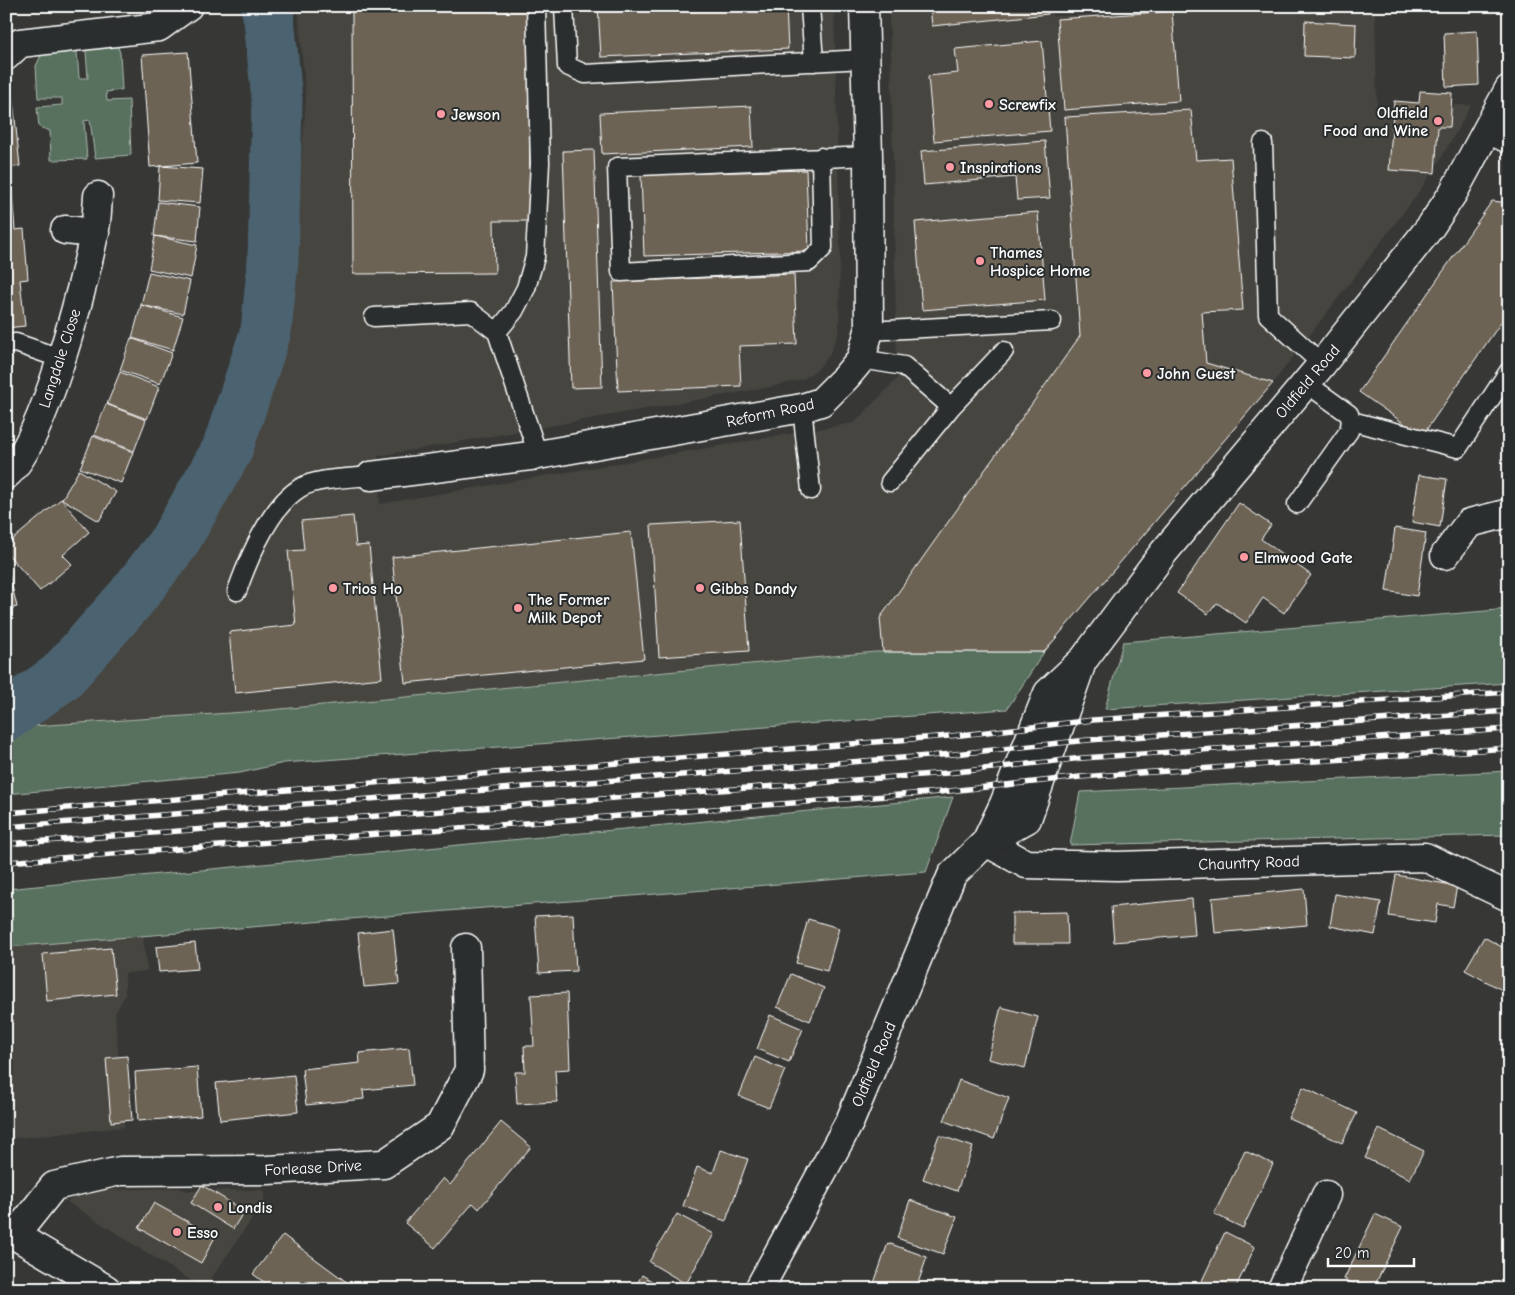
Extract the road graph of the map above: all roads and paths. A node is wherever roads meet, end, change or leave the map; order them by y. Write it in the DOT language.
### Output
graph roads {
  1 [pos="188,6"];
  2 [pos="536,6"];
  3 [pos="564,6"];
  4 [pos="810,6"];
  5 [pos="864,6"];
  6 [pos="6,56"];
  7 [pos="865,59"];
  8 [pos="814,62"];
  9 [pos="1509,89"];
  10 [pos="1498,134"];
  11 [pos="1264,143"];
  12 [pos="868,156"];
  13 [pos="821,158"];
  14 [pos="98,196"];
  15 [pos="65,230"];
  16 [pos="95,233"];
  17 [pos="374,317"];
  18 [pos="1052,321"];
  19 [pos="869,331"];
  20 [pos="497,332"];
  21 [pos="6,344"];
  22 [pos="1004,350"];
  23 [pos="62,359"];
  24 [pos="861,359"];
  25 [pos="1509,372"];
  26 [pos="1314,373"];
  27 [pos="951,407"];
  28 [pos="802,408"];
  29 [pos="1351,421"];
  30 [pos="538,454"];
  31 [pos="6,475"];
  32 [pos="371,476"];
  33 [pos="890,482"];
  34 [pos="811,490"];
  35 [pos="1298,504"];
  36 [pos="1509,513"];
  37 [pos="1445,555"];
  38 [pos="237,592"];
  39 [pos="986,842"];
  40 [pos="1509,896"];
  41 [pos="466,948"];
  42 [pos="1326,1196"];
  43 [pos="11,1233"];
  44 [pos="106,1289"];
  45 [pos="759,1289"];
  46 [pos="1282,1289"];
  1 -- 6 [label="street"];
  2 -- 20 [label="lane"];
  3 -- 8 [label="lane"];
  4 -- 8 [label="lane"];
  5 -- 7 [label="street, Reform Road"];
  7 -- 8 [label="lane"];
  7 -- 12 [label="street, Reform Road"];
  9 -- 10 [label="street, Oldfield Road"];
  10 -- 26 [label="street, Oldfield Road"];
  11 -- 26 [label="lane"];
  12 -- 13 [label="lane"];
  12 -- 19 [label="street, Reform Road"];
  13 -- 13 [label="lane"];
  14 -- 16 [label="street, Langdale Close"];
  15 -- 16 [label="street"];
  16 -- 23 [label="street, Langdale Close"];
  17 -- 20 [label="lane"];
  18 -- 19 [label="lane"];
  19 -- 24 [label="street, Reform Road"];
  20 -- 30 [label="lane"];
  21 -- 23 [label="lane"];
  22 -- 27 [label="lane"];
  23 -- 31 [label="street, Langdale Close"];
  24 -- 27 [label="lane"];
  24 -- 28 [label="street, Reform Road"];
  25 -- 29 [label="lane"];
  26 -- 29 [label="lane"];
  26 -- 39 [label="street, Oldfield Road"];
  27 -- 33 [label="lane"];
  28 -- 30 [label="street, Reform Road"];
  28 -- 34 [label="lane"];
  29 -- 35 [label="lane"];
  30 -- 32 [label="street, Reform Road"];
  32 -- 38 [label="lane"];
  36 -- 37 [label="street"];
  39 -- 40 [label="street, Chauntry Road"];
  39 -- 45 [label="street, Oldfield Road"];
  41 -- 43 [label="street, Forlease Drive"];
  42 -- 46 [label="street"];
  43 -- 44 [label="street"];
}
